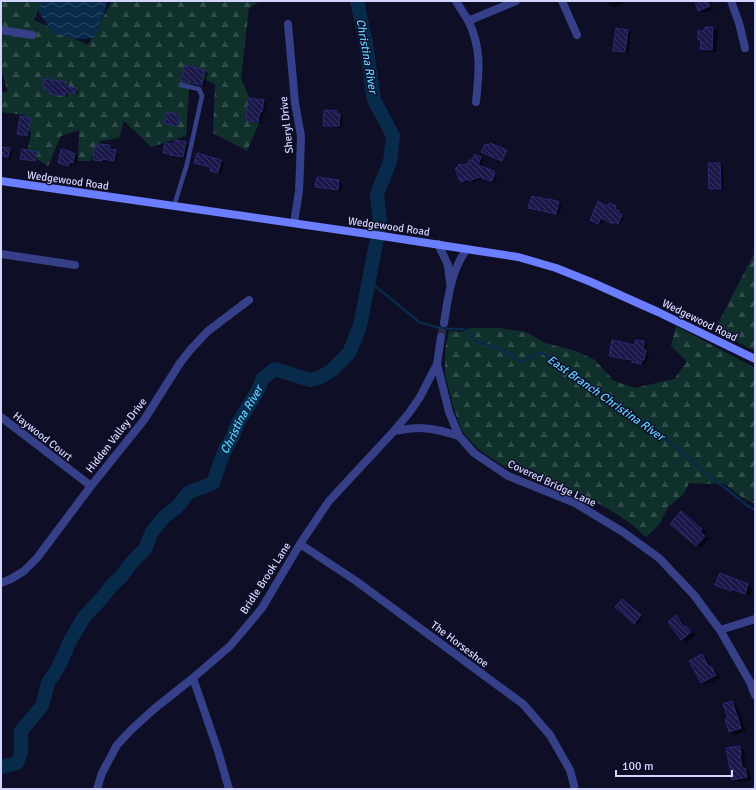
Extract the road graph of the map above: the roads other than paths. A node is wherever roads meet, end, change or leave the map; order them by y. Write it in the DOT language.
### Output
graph roads {
  1 [pos="456,1"];
  2 [pos="516,1"];
  3 [pos="562,1"];
  4 [pos="731,1"];
  5 [pos="468,21"];
  6 [pos="288,24"];
  7 [pos="1,30"];
  8 [pos="32,35"];
  9 [pos="577,35"];
  10 [pos="745,48"];
  11 [pos="181,85"];
  12 [pos="476,102"];
  13 [pos="1,181"];
  14 [pos="174,206"];
  15 [pos="294,223"];
  16 [pos="438,244"];
  17 [pos="467,249"];
  18 [pos="1,254"];
  19 [pos="75,265"];
  20 [pos="450,286"];
  21 [pos="249,300"];
  22 [pos="444,323"];
  23 [pos="441,337"];
  24 [pos="755,359"];
  25 [pos="437,364"];
  26 [pos="1,417"];
  27 [pos="394,431"];
  28 [pos="459,436"];
  29 [pos="91,486"];
  30 [pos="300,544"];
  31 [pos="1,583"];
  32 [pos="755,618"];
  33 [pos="720,630"];
  34 [pos="193,678"];
  35 [pos="755,695"];
  36 [pos="97,789"];
  37 [pos="229,789"];
  38 [pos="575,789"];
  1 -- 5 [label="street"];
  2 -- 5 [label="street"];
  3 -- 9 [label="street"];
  4 -- 10 [label="street"];
  5 -- 12 [label="street"];
  6 -- 15 [label="street, Sheryl Drive"];
  7 -- 8 [label="street"];
  11 -- 14 [label="lane"];
  13 -- 14 [label="street, Wedgewood Road"];
  14 -- 15 [label="street, Wedgewood Road"];
  15 -- 16 [label="street, Wedgewood Road"];
  16 -- 17 [label="street, Wedgewood Road"];
  16 -- 20 [label="street"];
  17 -- 20 [label="street"];
  17 -- 24 [label="street, Wedgewood Road"];
  18 -- 19 [label="street"];
  20 -- 22 [label="street"];
  21 -- 29 [label="street, Hidden Valley Drive"];
  23 -- 25 [label="street, Covered Bridge Lane"];
  25 -- 27 [label="street, Bridle Brook Lane"];
  25 -- 28 [label="street, Covered Bridge Lane"];
  26 -- 29 [label="street, Haywood Court"];
  27 -- 28 [label="street"];
  27 -- 30 [label="street, Bridle Brook Lane"];
  28 -- 33 [label="street, Covered Bridge Lane"];
  29 -- 31 [label="street, Hidden Valley Drive"];
  30 -- 34 [label="street, Bridle Brook Lane"];
  30 -- 38 [label="street, The Horseshoe"];
  32 -- 33 [label="street"];
  33 -- 35 [label="street, Covered Bridge Lane"];
  34 -- 36 [label="street, Bridle Brook Lane"];
  34 -- 37 [label="street"];
}
